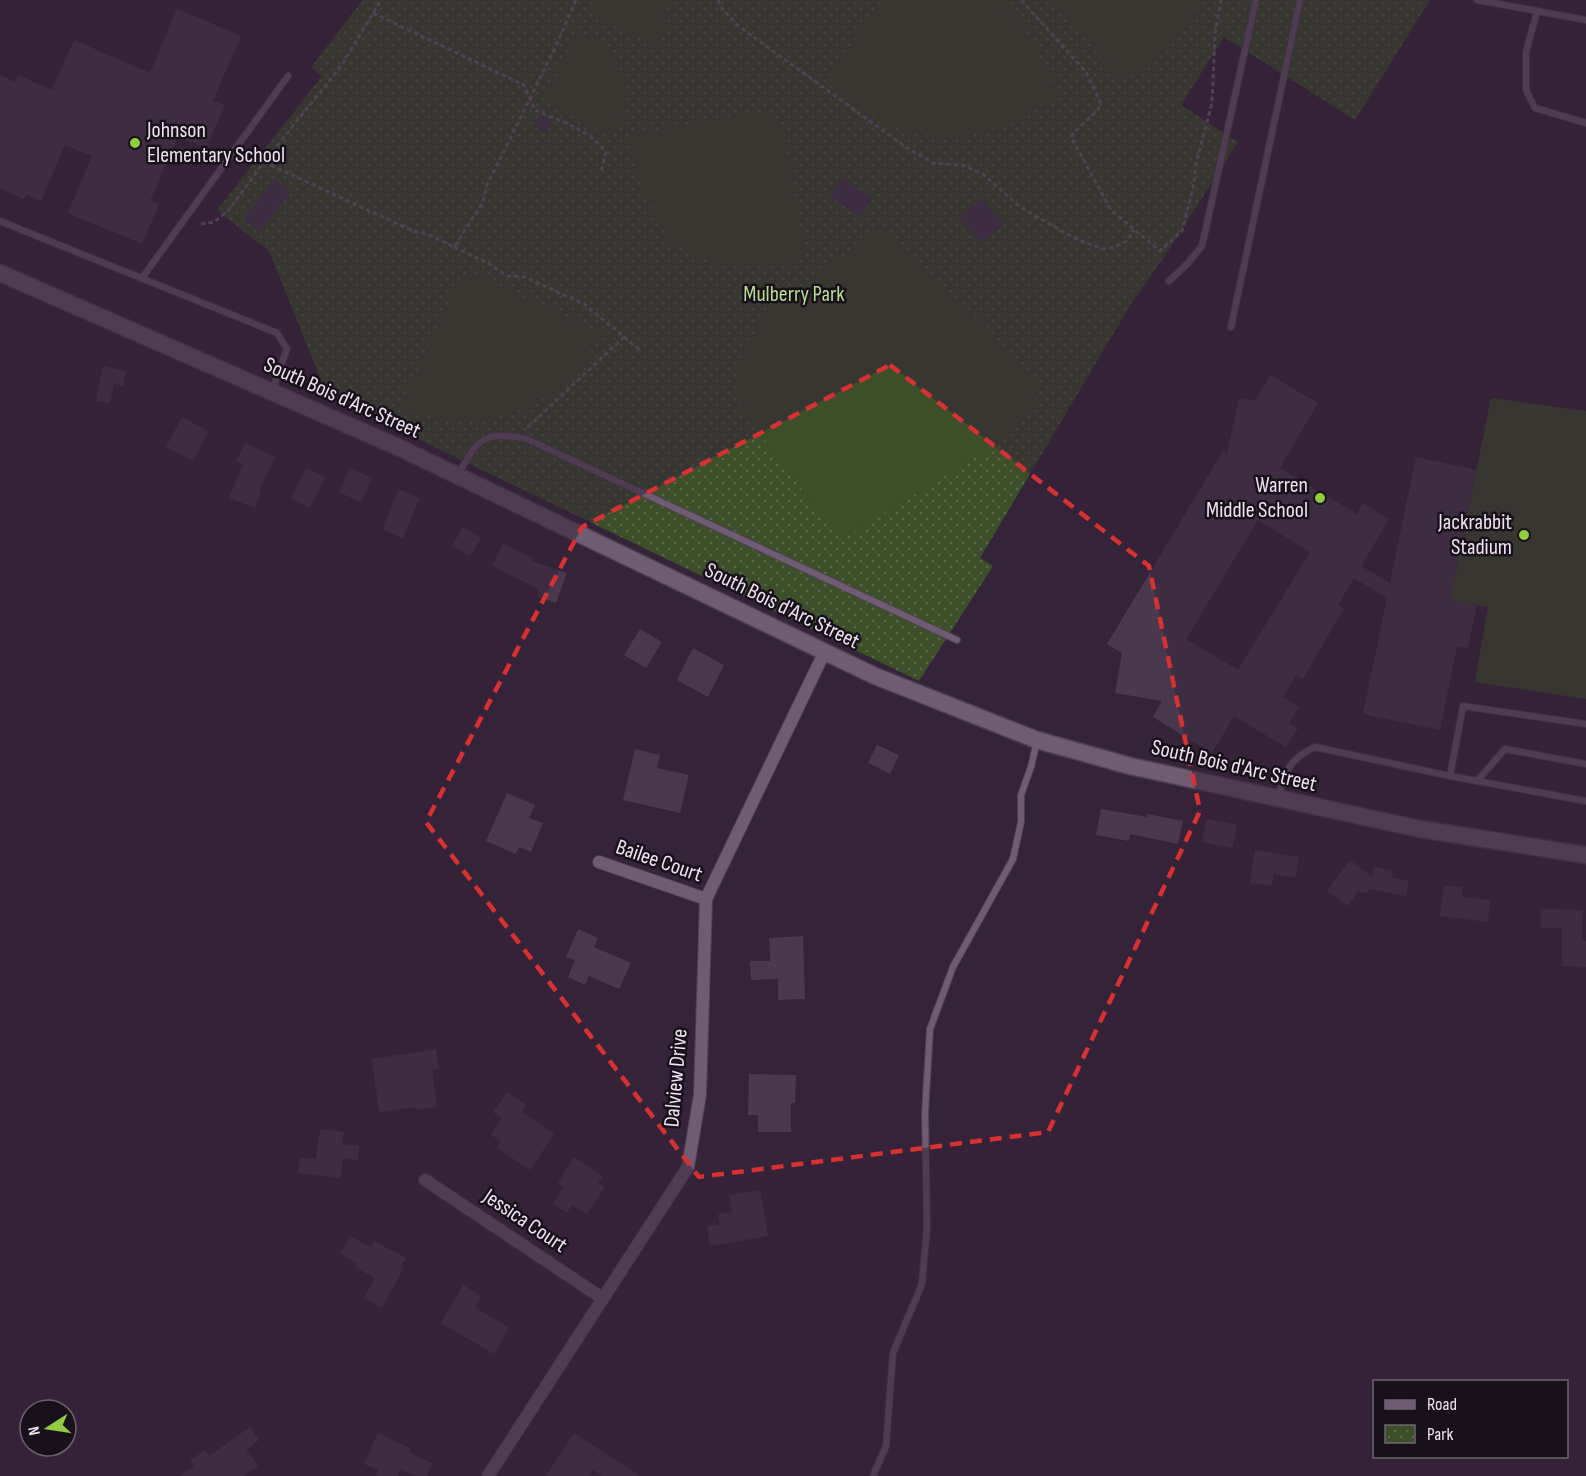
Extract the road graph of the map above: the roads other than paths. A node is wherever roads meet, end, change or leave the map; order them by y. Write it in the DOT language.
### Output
graph roads {
  1 [pos="1256,0"];
  2 [pos="1300,0"];
  3 [pos="1477,0"];
  4 [pos="1537,12"];
  5 [pos="1586,20"];
  6 [pos="288,76"];
  7 [pos="1586,123"];
  8 [pos="0,221"];
  9 [pos="0,273"];
  10 [pos="142,278"];
  11 [pos="1169,281"];
  12 [pos="1232,327"];
  13 [pos="272,392"];
  14 [pos="458,475"];
  15 [pos="957,640"];
  16 [pos="825,651"];
  17 [pos="1586,724"];
  18 [pos="1037,740"];
  19 [pos="1586,764"];
  20 [pos="1450,776"];
  21 [pos="1477,781"];
  22 [pos="1279,799"];
  23 [pos="1586,801"];
  24 [pos="1586,855"];
  25 [pos="598,862"];
  26 [pos="706,899"];
  27 [pos="425,1180"];
  28 [pos="602,1298"];
  29 [pos="488,1476"];
  30 [pos="873,1476"];
  1 -- 11 [label="lane"];
  2 -- 12 [label="lane"];
  3 -- 4 [label="lane"];
  4 -- 5 [label="lane"];
  4 -- 7 [label="lane"];
  6 -- 10 [label="lane"];
  8 -- 10 [label="lane"];
  9 -- 13 [label="main road, South Bois d'Arc Street"];
  10 -- 13 [label="lane"];
  13 -- 14 [label="main road, South Bois d'Arc Street"];
  14 -- 15 [label="lane"];
  14 -- 16 [label="main road, South Bois d'Arc Street"];
  16 -- 18 [label="main road, South Bois d'Arc Street"];
  16 -- 26 [label="street, Dalview Drive"];
  17 -- 20 [label="lane"];
  18 -- 22 [label="main road, South Bois d'Arc Street"];
  18 -- 30 [label="lane"];
  19 -- 21 [label="lane"];
  20 -- 21 [label="lane"];
  20 -- 22 [label="lane"];
  21 -- 23 [label="lane"];
  22 -- 24 [label="main road, South Bois d'Arc Street"];
  25 -- 26 [label="street, Bailee Court"];
  26 -- 28 [label="street, Dalview Drive"];
  27 -- 28 [label="street, Jessica Court"];
  28 -- 29 [label="street, Dalview Drive"];
}
